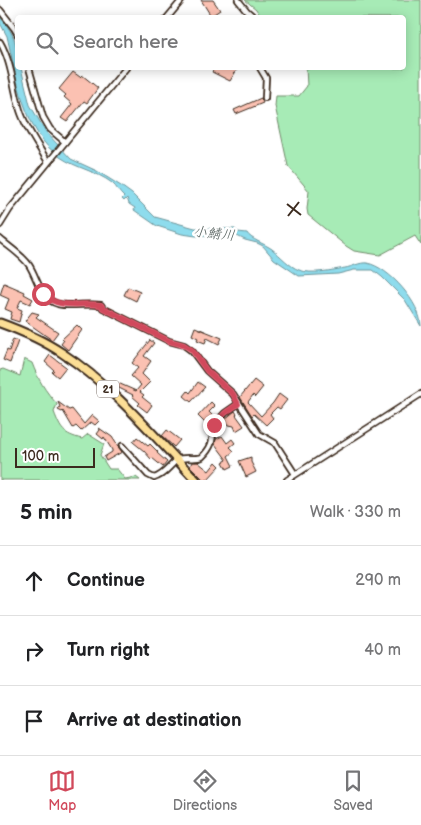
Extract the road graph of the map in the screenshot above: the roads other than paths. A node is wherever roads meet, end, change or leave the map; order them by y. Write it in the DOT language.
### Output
graph roads {
  1 [pos="182,0"];
  2 [pos="238,0"];
  3 [pos="0,10"];
  4 [pos="170,15"];
  5 [pos="252,15"];
  6 [pos="15,30"];
  7 [pos="0,42"];
  8 [pos="30,70"];
  9 [pos="124,70"];
  10 [pos="261,70"];
  11 [pos="266,98"];
  12 [pos="64,143"];
  13 [pos="50,161"];
  14 [pos="0,225"];
  15 [pos="0,239"];
  16 [pos="0,323"];
  17 [pos="421,394"];
  18 [pos="238,404"];
  19 [pos="122,446"];
  20 [pos="178,460"];
  21 [pos="295,474"];
  22 [pos="196,480"];
  23 [pos="287,480"];
  1 -- 4 [label="street"];
  2 -- 5 [label="street"];
  3 -- 6 [label="street"];
  7 -- 13 [label="street"];
  8 -- 12 [label="street"];
  9 -- 12 [label="street"];
  10 -- 11 [label="street"];
  12 -- 13 [label="street"];
  13 -- 14 [label="street"];
  15 -- 18 [label="street"];
  16 -- 20 [label="main road, 21"];
  17 -- 21 [label="street"];
  18 -- 20 [label="street"];
  18 -- 21 [label="street"];
  19 -- 20 [label="street"];
  20 -- 22 [label="main road, 21"];
  21 -- 23 [label="street"];
}
